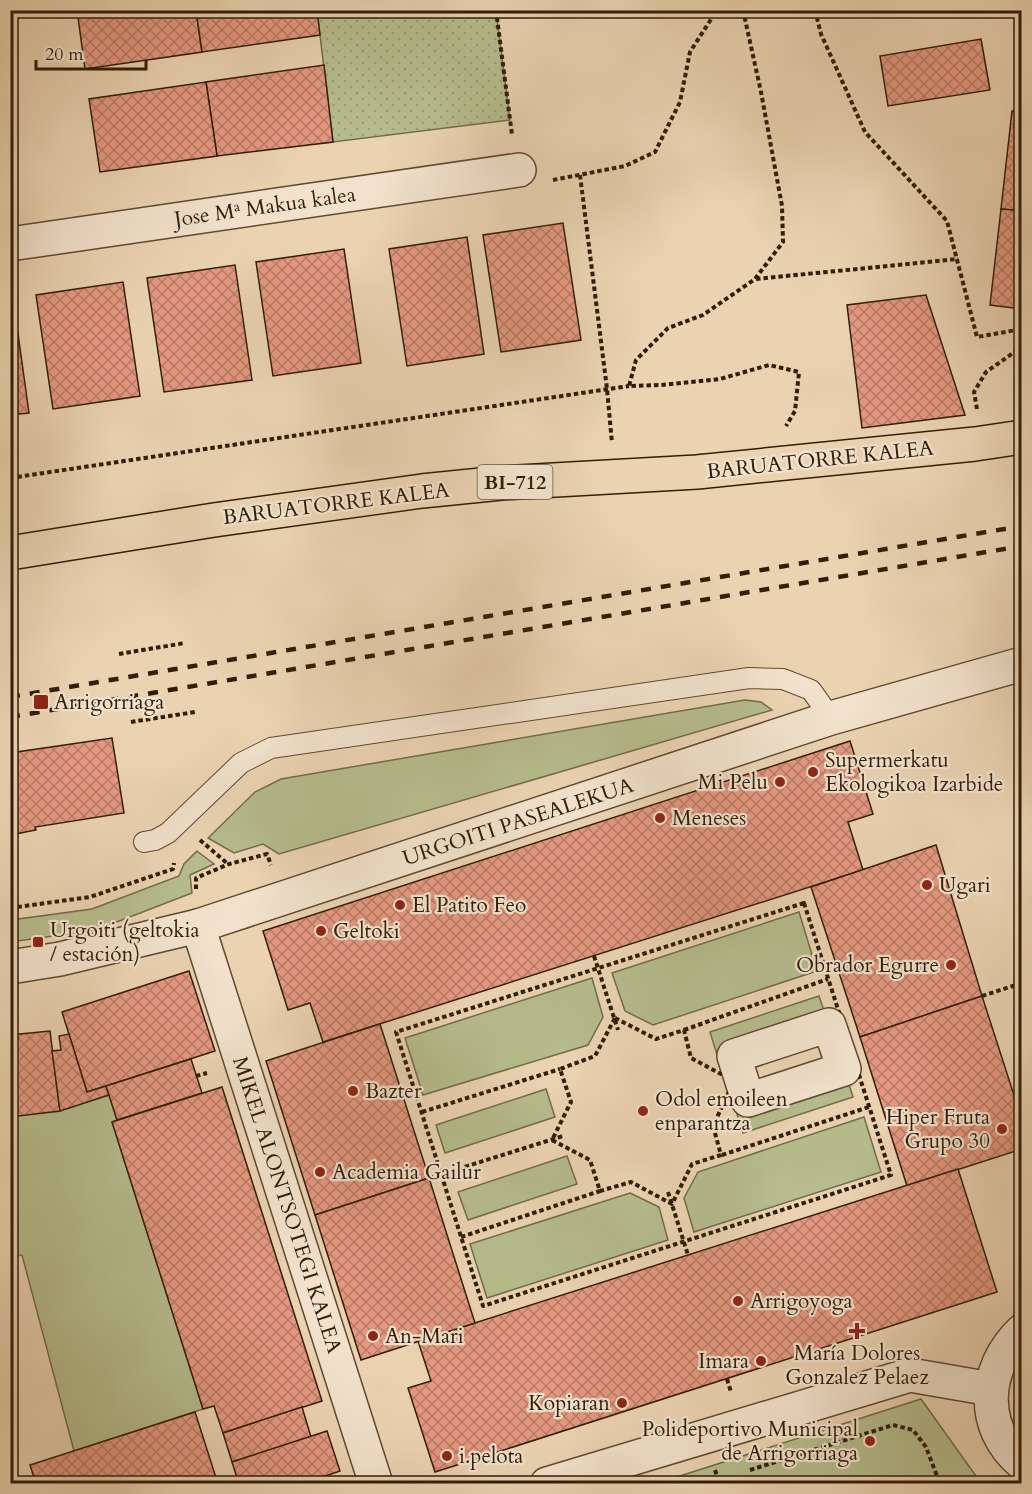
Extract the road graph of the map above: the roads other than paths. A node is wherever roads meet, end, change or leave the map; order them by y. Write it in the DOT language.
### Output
graph roads {
  1 [pos="519,170"];
  2 [pos="10,244"];
  3 [pos="1022,437"];
  4 [pos="10,554"];
  5 [pos="1022,664"];
  6 [pos="831,718"];
  7 [pos="144,842"];
  8 [pos="198,926"];
  9 [pos="10,967"];
  10 [pos="1022,1331"];
  11 [pos="991,1389"];
  12 [pos="1022,1463"];
  13 [pos="376,1484"];
  14 [pos="547,1484"];
  1 -- 2 [label="street, Jose Mª Makua kalea"];
  3 -- 4 [label="main road, BARUATORRE KALEA / BI-712"];
  5 -- 6 [label="street, URGOITI PASEALEKUA"];
  6 -- 7 [label="lane"];
  6 -- 8 [label="street, URGOITI PASEALEKUA"];
  8 -- 9 [label="street, URGOITI PASEALEKUA"];
  8 -- 13 [label="street, MIKEL ALONTSOTEGI KALEA"];
  10 -- 11 [label="street"];
  11 -- 12 [label="street"];
  11 -- 14 [label="street"];
}
